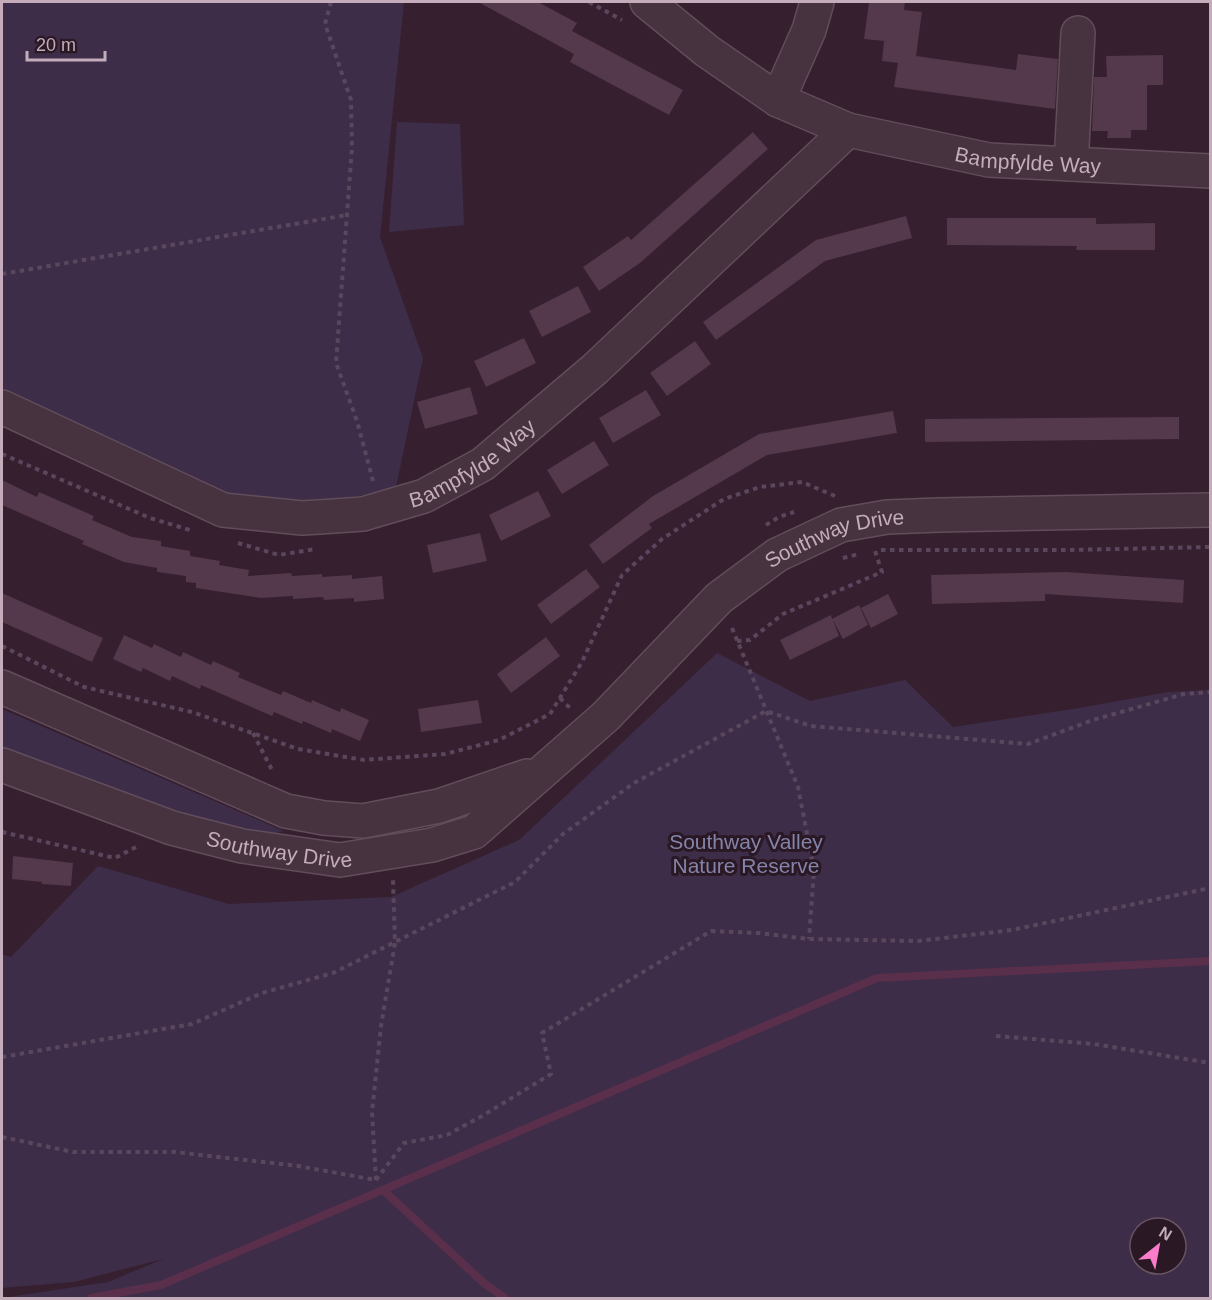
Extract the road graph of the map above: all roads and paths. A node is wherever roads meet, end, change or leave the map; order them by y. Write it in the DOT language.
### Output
graph roads {
  1 [pos="332,2"];
  2 [pos="647,2"];
  3 [pos="817,2"];
  4 [pos="1078,33"];
  5 [pos="778,100"];
  6 [pos="848,130"];
  7 [pos="1071,164"];
  8 [pos="1210,171"];
  9 [pos="347,215"];
  10 [pos="2,274"];
  11 [pos="2,407"];
  12 [pos="828,500"];
  13 [pos="380,509"];
  14 [pos="799,510"];
  15 [pos="1210,510"];
  16 [pos="761,529"];
  17 [pos="1210,547"];
  18 [pos="874,550"];
  19 [pos="843,559"];
  20 [pos="719,598"];
  21 [pos="737,641"];
  22 [pos="2,646"];
  23 [pos="2,687"];
  24 [pos="1210,692"];
  25 [pos="766,711"];
  26 [pos="2,765"];
  27 [pos="542,771"];
  28 [pos="171,828"];
  29 [pos="2,832"];
  30 [pos="392,852"];
  31 [pos="1210,888"];
  32 [pos="809,939"];
  33 [pos="395,943"];
  34 [pos="996,1036"];
  35 [pos="2,1057"];
  36 [pos="1210,1063"];
  37 [pos="2,1137"];
  38 [pos="376,1180"];
  1 -- 9 [label="path"];
  2 -- 5 [label="street, Bampfylde Way"];
  3 -- 5 [label="street"];
  4 -- 7 [label="street"];
  5 -- 6 [label="street, Bampfylde Way"];
  6 -- 7 [label="street, Bampfylde Way"];
  6 -- 13 [label="street, Bampfylde Way"];
  7 -- 8 [label="street, Bampfylde Way"];
  9 -- 10 [label="path"];
  9 -- 13 [label="path"];
  11 -- 13 [label="street, Bampfylde Way"];
  12 -- 22 [label="path"];
  14 -- 16 [label="path"];
  15 -- 20 [label="street, Southway Drive"];
  17 -- 18 [label="path"];
  18 -- 19 [label="path"];
  18 -- 21 [label="path"];
  20 -- 21 [label="path"];
  20 -- 27 [label="street, Southway Drive"];
  21 -- 25 [label="path"];
  23 -- 27 [label="street, Southway Drive"];
  24 -- 25 [label="path"];
  25 -- 32 [label="path"];
  25 -- 33 [label="path"];
  26 -- 28 [label="street, Southway Drive"];
  27 -- 30 [label="street, Southway Drive"];
  28 -- 29 [label="path"];
  28 -- 30 [label="street, Southway Drive"];
  30 -- 33 [label="path"];
  31 -- 32 [label="path"];
  32 -- 38 [label="path"];
  33 -- 35 [label="path"];
  33 -- 38 [label="path"];
  34 -- 36 [label="path"];
  37 -- 38 [label="path"];
}
